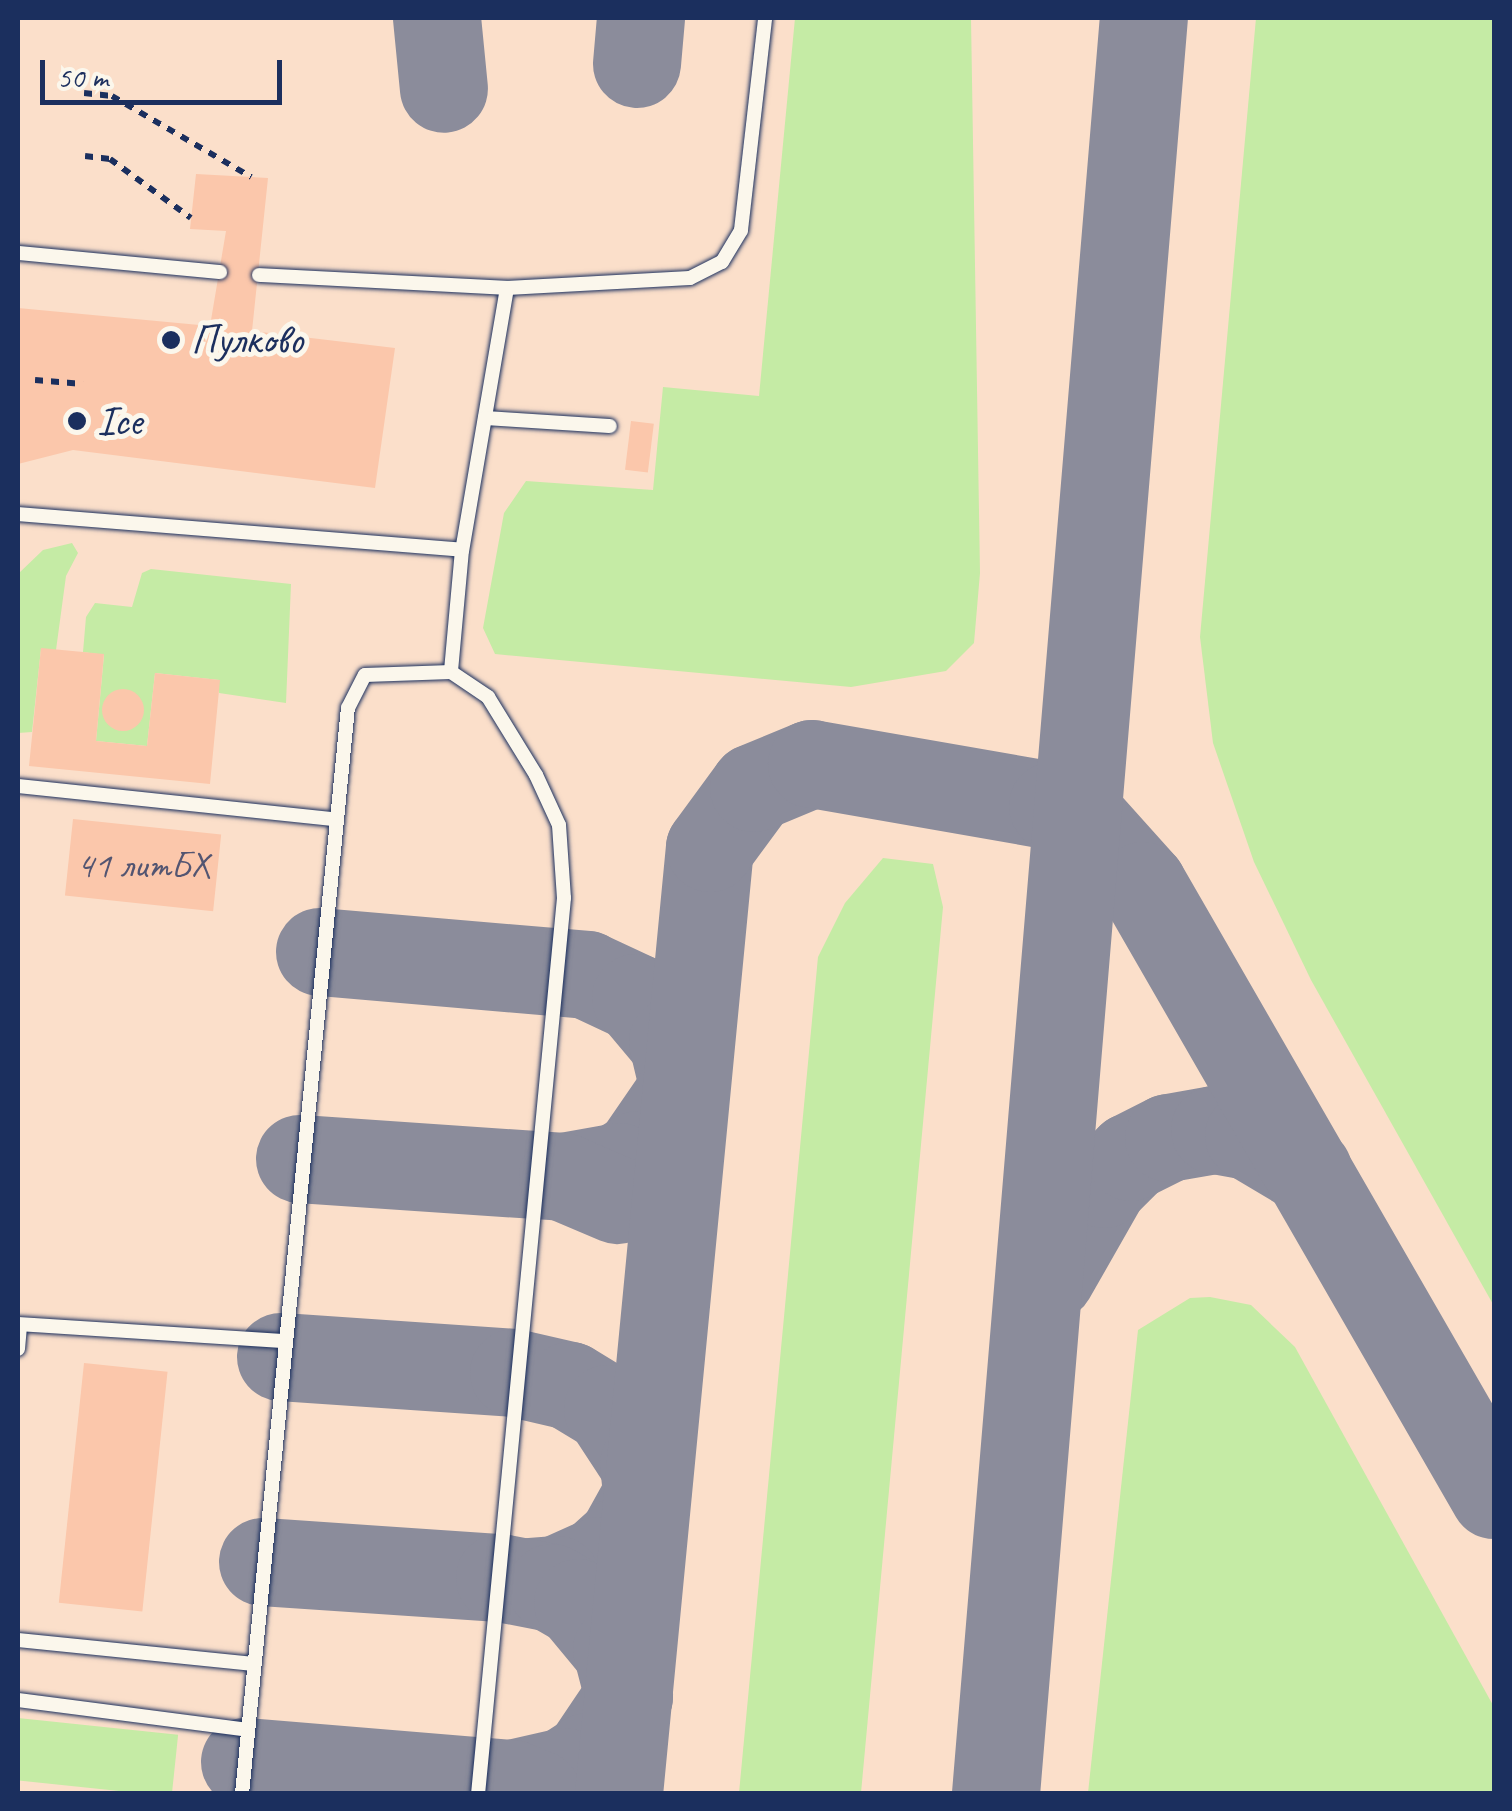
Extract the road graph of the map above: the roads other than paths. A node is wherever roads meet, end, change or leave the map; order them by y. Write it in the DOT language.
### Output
graph roads {
  1 [pos="765,18"];
  2 [pos="18,252"];
  3 [pos="220,272"];
  4 [pos="259,275"];
  5 [pos="507,288"];
  6 [pos="485,418"];
  7 [pos="610,426"];
  8 [pos="18,514"];
  9 [pos="462,550"];
  10 [pos="451,672"];
  11 [pos="18,786"];
  12 [pos="333,819"];
  13 [pos="19,1324"];
  14 [pos="282,1342"];
  15 [pos="18,1349"];
  16 [pos="18,1640"];
  17 [pos="254,1664"];
  18 [pos="18,1700"];
  19 [pos="248,1730"];
  20 [pos="242,1794"];
  21 [pos="478,1794"];
  1 -- 5 [label="lane"];
  2 -- 3 [label="lane"];
  4 -- 5 [label="lane"];
  5 -- 6 [label="lane"];
  6 -- 7 [label="lane"];
  6 -- 9 [label="lane"];
  8 -- 9 [label="lane"];
  9 -- 10 [label="lane"];
  10 -- 12 [label="lane"];
  10 -- 21 [label="lane"];
  11 -- 12 [label="lane"];
  12 -- 14 [label="lane"];
  13 -- 14 [label="lane"];
  13 -- 15 [label="lane"];
  14 -- 17 [label="lane"];
  16 -- 17 [label="lane"];
  17 -- 19 [label="lane"];
  18 -- 19 [label="lane"];
  19 -- 20 [label="lane"];
}
